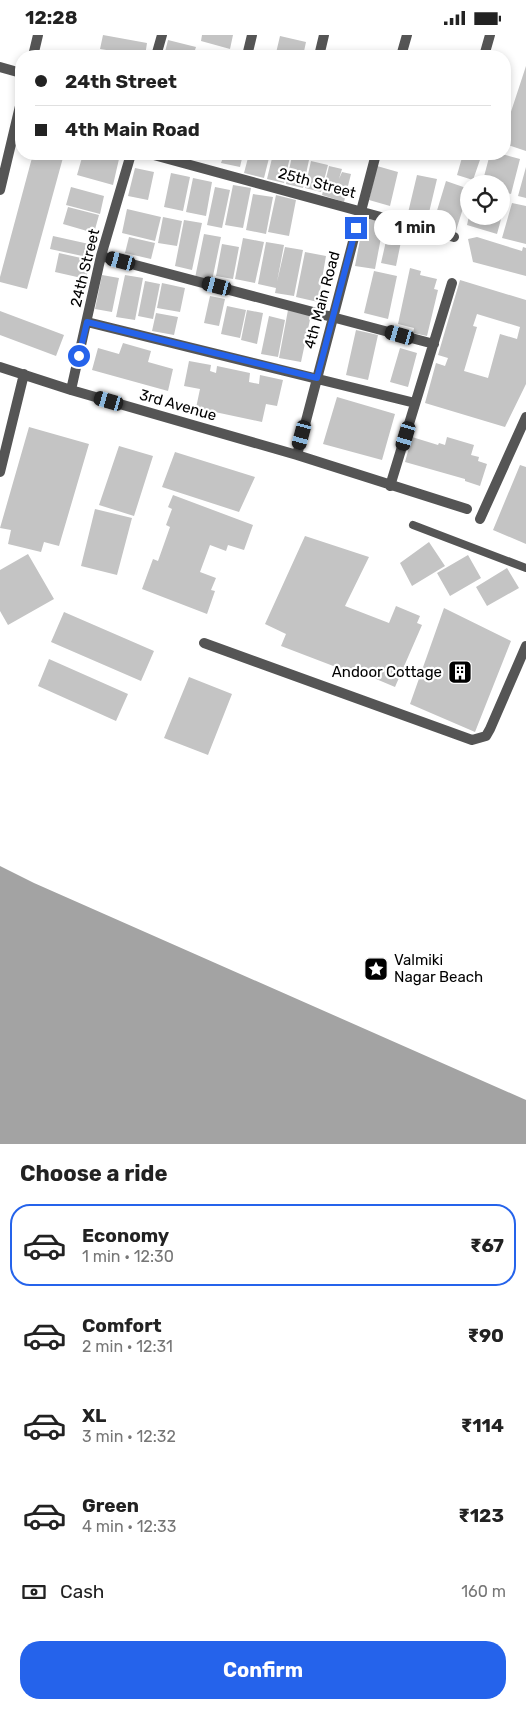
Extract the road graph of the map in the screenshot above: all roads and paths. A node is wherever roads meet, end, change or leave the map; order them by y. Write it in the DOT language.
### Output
graph roads {
  1 [pos="38,35"];
  2 [pos="162,35"];
  3 [pos="252,35"];
  4 [pos="324,35"];
  5 [pos="407,35"];
  6 [pos="490,35"];
  7 [pos="34,50"];
  8 [pos="158,50"];
  9 [pos="248,50"];
  10 [pos="320,50"];
  11 [pos="403,50"];
  12 [pos="486,50"];
  13 [pos="0,67"];
  14 [pos="15,71"];
  15 [pos="15,128"];
  16 [pos="130,160"];
  17 [pos="172,160"];
  18 [pos="374,160"];
  19 [pos="0,190"];
  20 [pos="361,211"];
  21 [pos="454,237"];
  22 [pos="102,256"];
  23 [pos="452,283"];
  24 [pos="333,316"];
  25 [pos="87,322"];
  26 [pos="434,344"];
  27 [pos="0,367"];
  28 [pos="24,374"];
  29 [pos="317,378"];
  30 [pos="71,390"];
  31 [pos="416,403"];
  32 [pos="526,417"];
  33 [pos="296,455"];
  34 [pos="0,472"];
  35 [pos="390,486"];
  36 [pos="467,509"];
  37 [pos="480,519"];
  38 [pos="413,525"];
  39 [pos="526,568"];
  40 [pos="204,643"];
  41 [pos="526,646"];
  1 -- 7 [label="street"];
  2 -- 8 [label="street"];
  3 -- 9 [label="street"];
  4 -- 10 [label="street"];
  5 -- 11 [label="street"];
  6 -- 12 [label="street"];
  13 -- 14 [label="street"];
  15 -- 19 [label="street"];
  16 -- 22 [label="street, 24th Street"];
  17 -- 20 [label="street, 25th Street"];
  18 -- 20 [label="street, 4th Main Road"];
  20 -- 21 [label="street, 25th Street"];
  20 -- 24 [label="street, 4th Main Road"];
  22 -- 24 [label="street"];
  22 -- 25 [label="street, 24th Street"];
  23 -- 26 [label="street"];
  24 -- 26 [label="street"];
  24 -- 29 [label="street, 4th Main Road"];
  25 -- 29 [label="street"];
  25 -- 30 [label="street, 24th Street"];
  26 -- 31 [label="street"];
  27 -- 28 [label="street, 3rd Avenue"];
  28 -- 30 [label="street, 3rd Avenue"];
  28 -- 34 [label="street"];
  29 -- 31 [label="street"];
  29 -- 33 [label="street, 4th Main Road"];
  30 -- 33 [label="street, 3rd Avenue"];
  31 -- 35 [label="street"];
  32 -- 37 [label="street"];
  33 -- 35 [label="street, 3rd Avenue"];
  35 -- 36 [label="street, 3rd Avenue"];
  38 -- 39 [label="lane"];
  40 -- 41 [label="street"];
}
